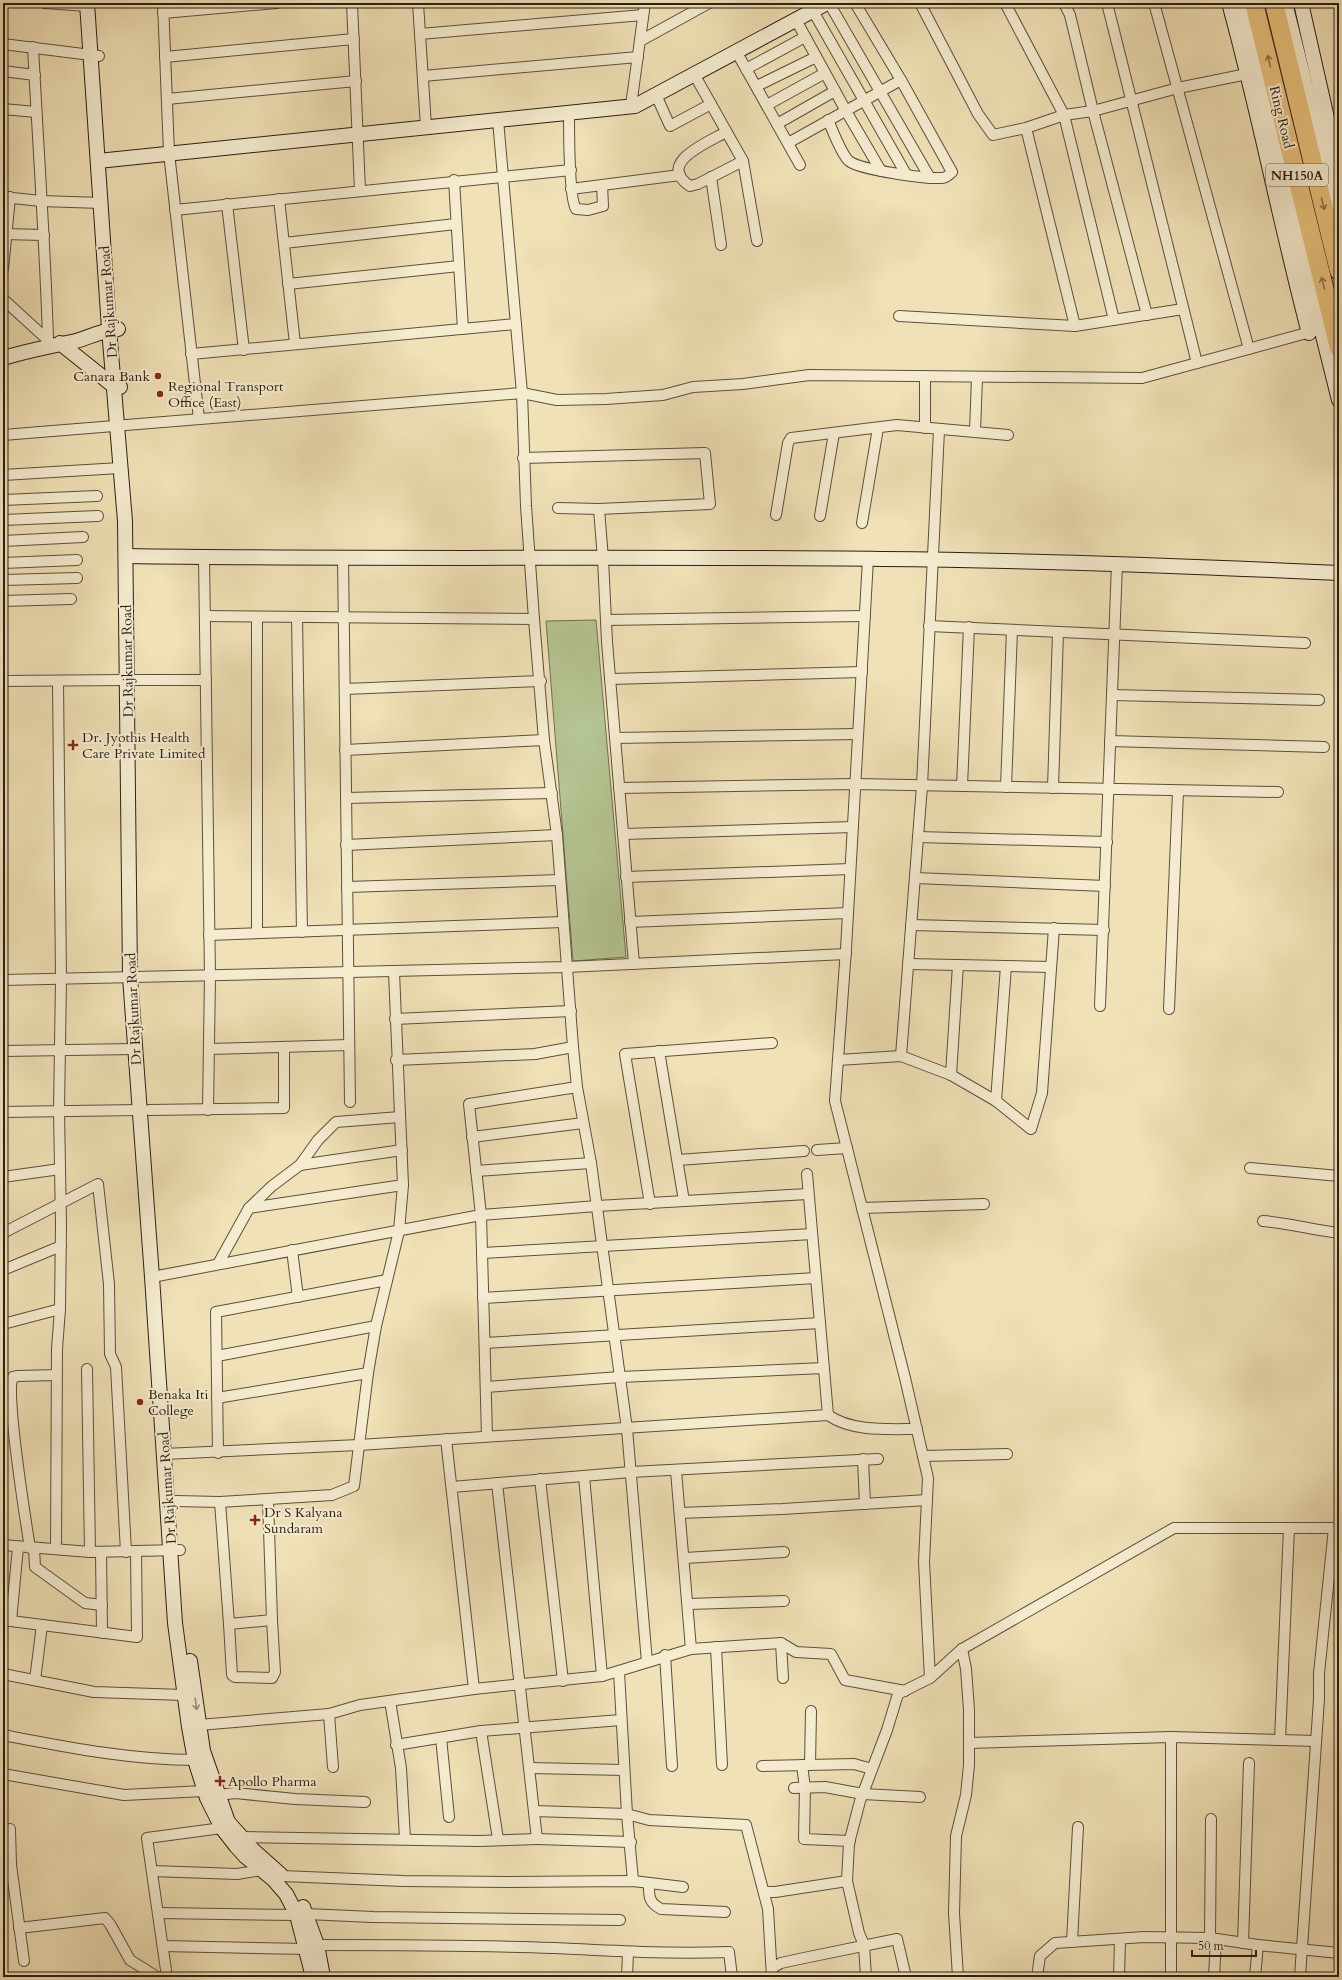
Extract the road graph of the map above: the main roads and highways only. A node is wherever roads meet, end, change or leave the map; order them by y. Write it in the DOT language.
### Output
graph roads {
  1 [pos="828,3"];
  2 [pos="1229,3"];
  3 [pos="1240,3"];
  4 [pos="1254,3"];
  5 [pos="1274,3"];
  6 [pos="1285,3"];
  7 [pos="1301,3"];
  8 [pos="90,4"];
  9 [pos="1253,72"];
  10 [pos="102,160"];
  11 [pos="1339,171"];
  12 [pos="1339,219"];
  13 [pos="1339,271"];
  14 [pos="1321,328"];
  15 [pos="114,329"];
  16 [pos="77,340"];
  17 [pos="53,342"];
  18 [pos="115,346"];
  19 [pos="1339,348"];
  20 [pos="3,358"];
  21 [pos="118,387"];
  22 [pos="1339,400"];
  23 [pos="121,425"];
  24 [pos="130,556"];
  25 [pos="1339,572"];
  26 [pos="134,977"];
  27 [pos="144,1110"];
  28 [pos="169,1454"];
  29 [pos="175,1550"];
  30 [pos="302,1914"];
  31 [pos="312,1947"];
  32 [pos="313,1977"];
  33 [pos="324,1977"];
  1 -- 10 [label="main road"];
  2 -- 9 [label="main road"];
  3 -- 9 [label="main road"];
  14 -- 4 [label="highway, Ring Road / NH150A, one-way"];
  5 -- 13 [label="highway, Ring Road / NH150A, one-way"];
  6 -- 12 [label="main road"];
  7 -- 11 [label="main road"];
  8 -- 10 [label="main road, Dr Rajkumar Road"];
  9 -- 14 [label="main road"];
  10 -- 15 [label="main road, Dr Rajkumar Road"];
  10 -- 15 [label="main road, Dr Rajkumar Road"];
  14 -- 19 [label="highway, Ring Road / NH150A"];
  14 -- 22 [label="main road"];
  15 -- 16 [label="main road"];
  15 -- 18 [label="main road, Dr Rajkumar Road"];
  16 -- 17 [label="main road"];
  16 -- 18 [label="main road"];
  17 -- 20 [label="main road"];
  17 -- 21 [label="main road"];
  18 -- 21 [label="main road, Dr Rajkumar Road"];
  21 -- 23 [label="main road, Dr Rajkumar Road"];
  23 -- 24 [label="main road, Dr Rajkumar Road"];
  23 -- 24 [label="main road, Dr Rajkumar Road"];
  24 -- 25 [label="main road"];
  24 -- 26 [label="main road, Dr Rajkumar Road"];
  26 -- 27 [label="main road, Dr Rajkumar Road"];
  26 -- 27 [label="main road, Dr Rajkumar Road"];
  27 -- 28 [label="main road, Dr Rajkumar Road"];
  28 -- 29 [label="main road, Dr Rajkumar Road"];
  28 -- 29 [label="main road, Dr Rajkumar Road"];
  29 -- 30 [label="main road, Dr Rajkumar Road, one-way"];
  29 -- 30 [label="main road, Dr Rajkumar Road"];
  30 -- 31 [label="main road, Dr Rajkumar Road"];
  31 -- 32 [label="main road, Dr Rajkumar Road"];
  31 -- 33 [label="main road, Dr Rajkumar Road"];
}
